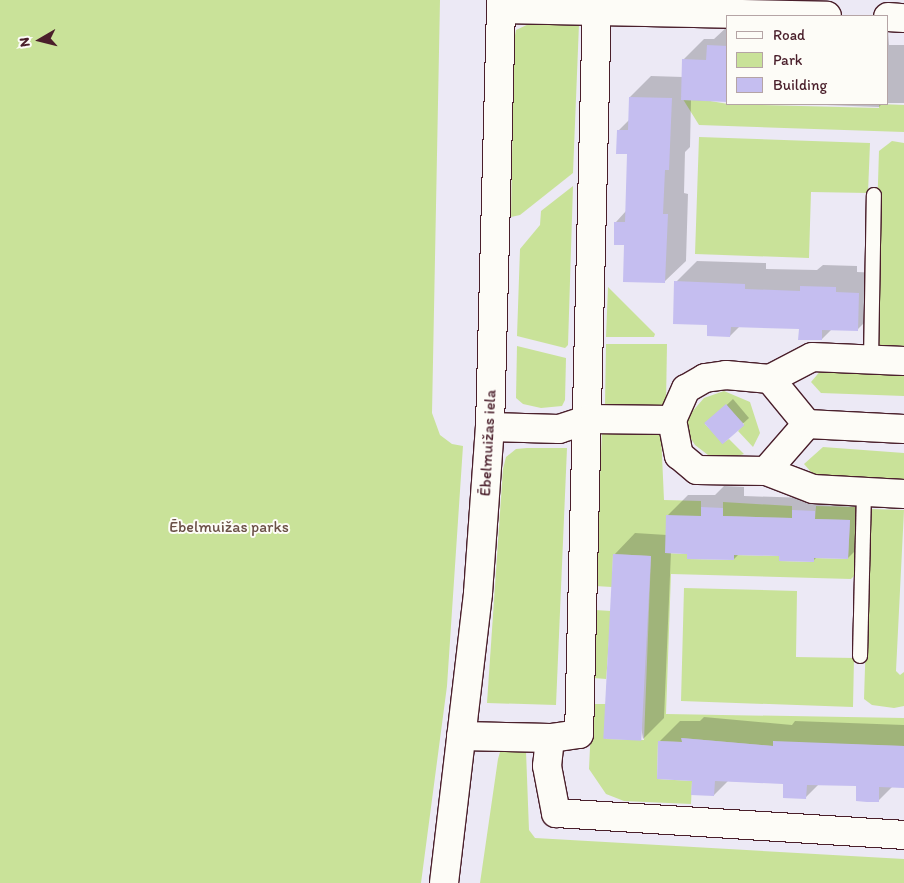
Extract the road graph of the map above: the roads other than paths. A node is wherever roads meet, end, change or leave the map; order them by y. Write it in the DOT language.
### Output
graph roads {
  1 [pos="501,5"];
  2 [pos="597,6"];
  3 [pos="804,15"];
  4 [pos="889,17"];
  5 [pos="904,18"];
  6 [pos="874,195"];
  7 [pos="871,360"];
  8 [pos="904,361"];
  9 [pos="770,379"];
  10 [pos="589,420"];
  11 [pos="672,420"];
  12 [pos="806,424"];
  13 [pos="490,427"];
  14 [pos="904,429"];
  15 [pos="766,471"];
  16 [pos="864,492"];
  17 [pos="904,494"];
  18 [pos="860,656"];
  19 [pos="461,736"];
  20 [pos="550,738"];
  21 [pos="904,835"];
  22 [pos="444,883"];
  1 -- 2 [label="street"];
  1 -- 13 [label="street, Ēbelmuižas iela"];
  2 -- 3 [label="street"];
  2 -- 10 [label="street"];
  4 -- 5 [label="street"];
  6 -- 7 [label="lane"];
  7 -- 8 [label="street"];
  7 -- 9 [label="street"];
  9 -- 11 [label="street"];
  9 -- 12 [label="street"];
  10 -- 11 [label="street"];
  10 -- 13 [label="street"];
  10 -- 20 [label="street"];
  11 -- 15 [label="street"];
  12 -- 14 [label="street"];
  12 -- 15 [label="street"];
  13 -- 19 [label="street, Ēbelmuižas iela"];
  15 -- 16 [label="street"];
  16 -- 17 [label="street"];
  16 -- 18 [label="lane"];
  19 -- 20 [label="street"];
  19 -- 22 [label="street, Ēbelmuižas iela"];
  20 -- 21 [label="street"];
}
